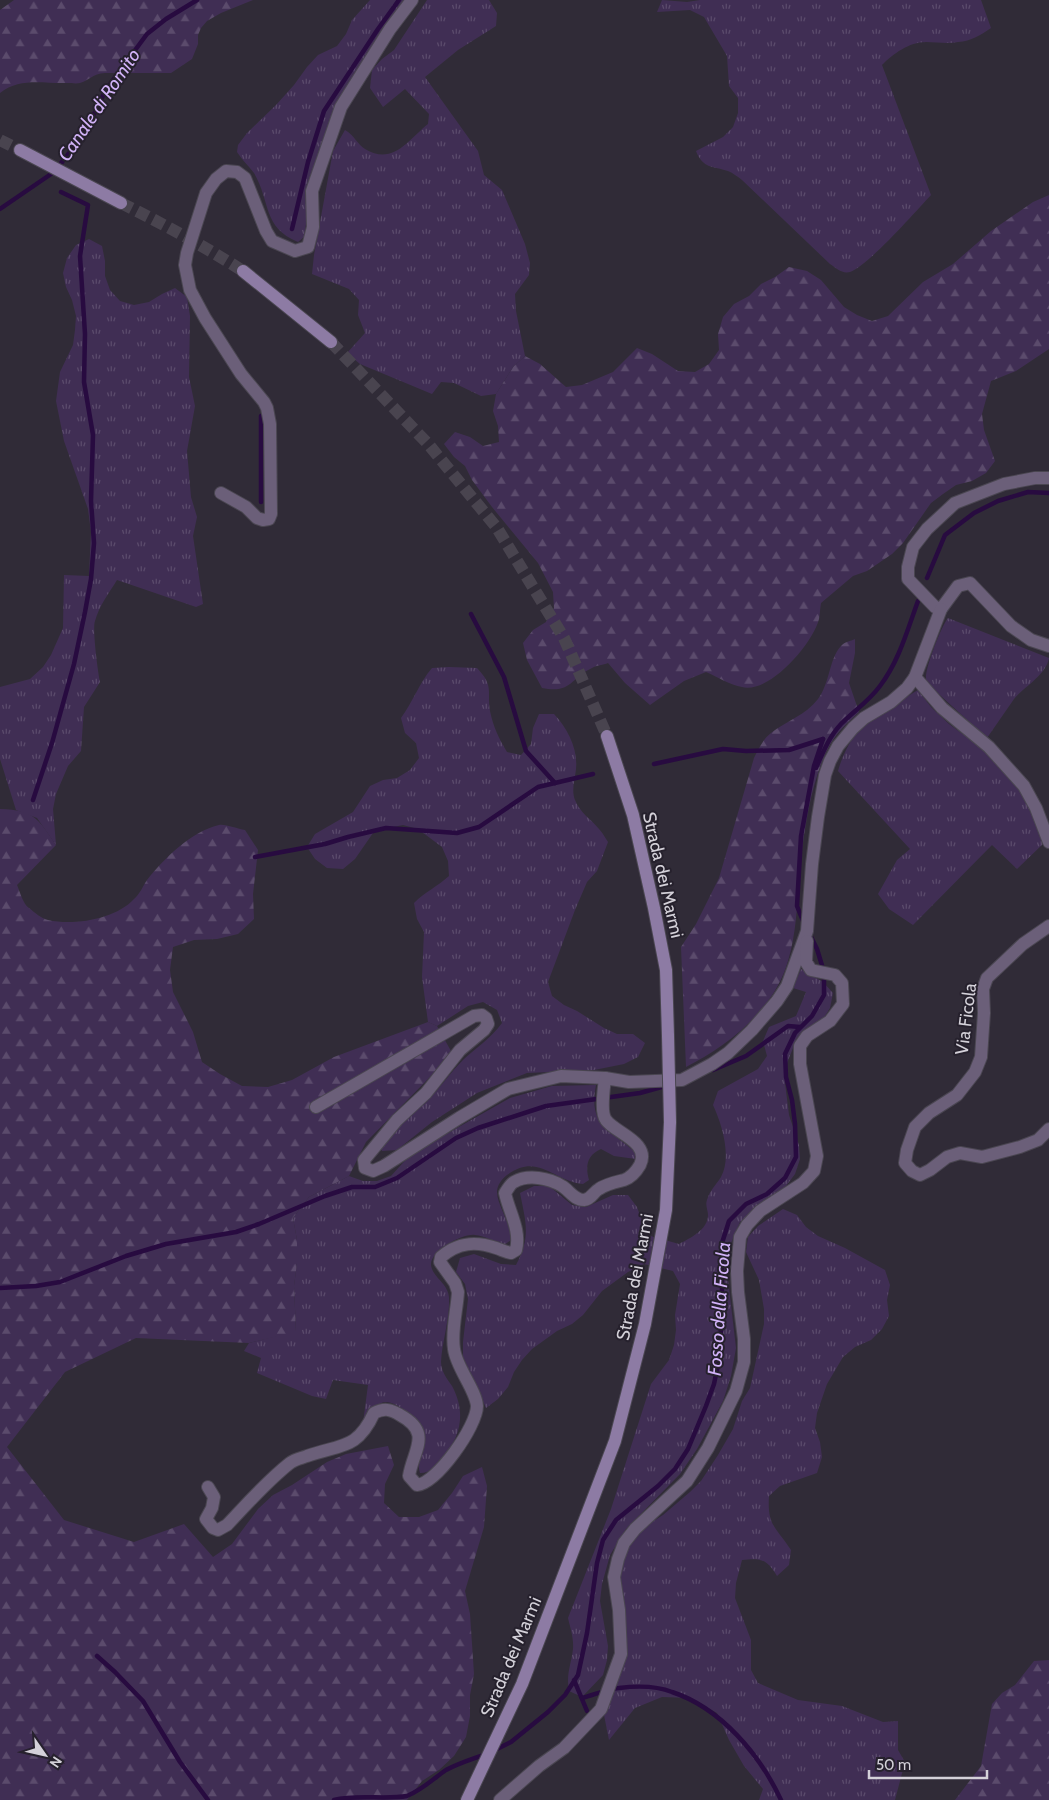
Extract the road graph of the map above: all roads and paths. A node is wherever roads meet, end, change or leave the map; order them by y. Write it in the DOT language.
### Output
graph roads {
  1 [pos="412,0"];
  2 [pos="20,150"];
  3 [pos="121,203"];
  4 [pos="243,271"];
  5 [pos="331,342"];
  6 [pos="1049,478"];
  7 [pos="221,494"];
  8 [pos="938,608"];
  9 [pos="1049,646"];
  10 [pos="916,677"];
  11 [pos="606,736"];
  12 [pos="1049,842"];
  13 [pos="1049,926"];
  14 [pos="807,931"];
  15 [pos="604,1078"];
  16 [pos="316,1107"];
  17 [pos="1049,1129"];
  18 [pos="208,1487"];
  19 [pos="467,1800"];
  20 [pos="500,1800"];
  1 -- 7 [label="street"];
  2 -- 3 [label="main road"];
  4 -- 5 [label="main road"];
  6 -- 8 [label="street"];
  8 -- 9 [label="street"];
  8 -- 10 [label="street"];
  10 -- 12 [label="street"];
  10 -- 14 [label="street"];
  11 -- 19 [label="main road, Strada dei Marmi, bridge"];
  13 -- 17 [label="street, Via Ficola"];
  14 -- 15 [label="street"];
  14 -- 20 [label="street"];
  15 -- 16 [label="street"];
  15 -- 18 [label="street"];
}
